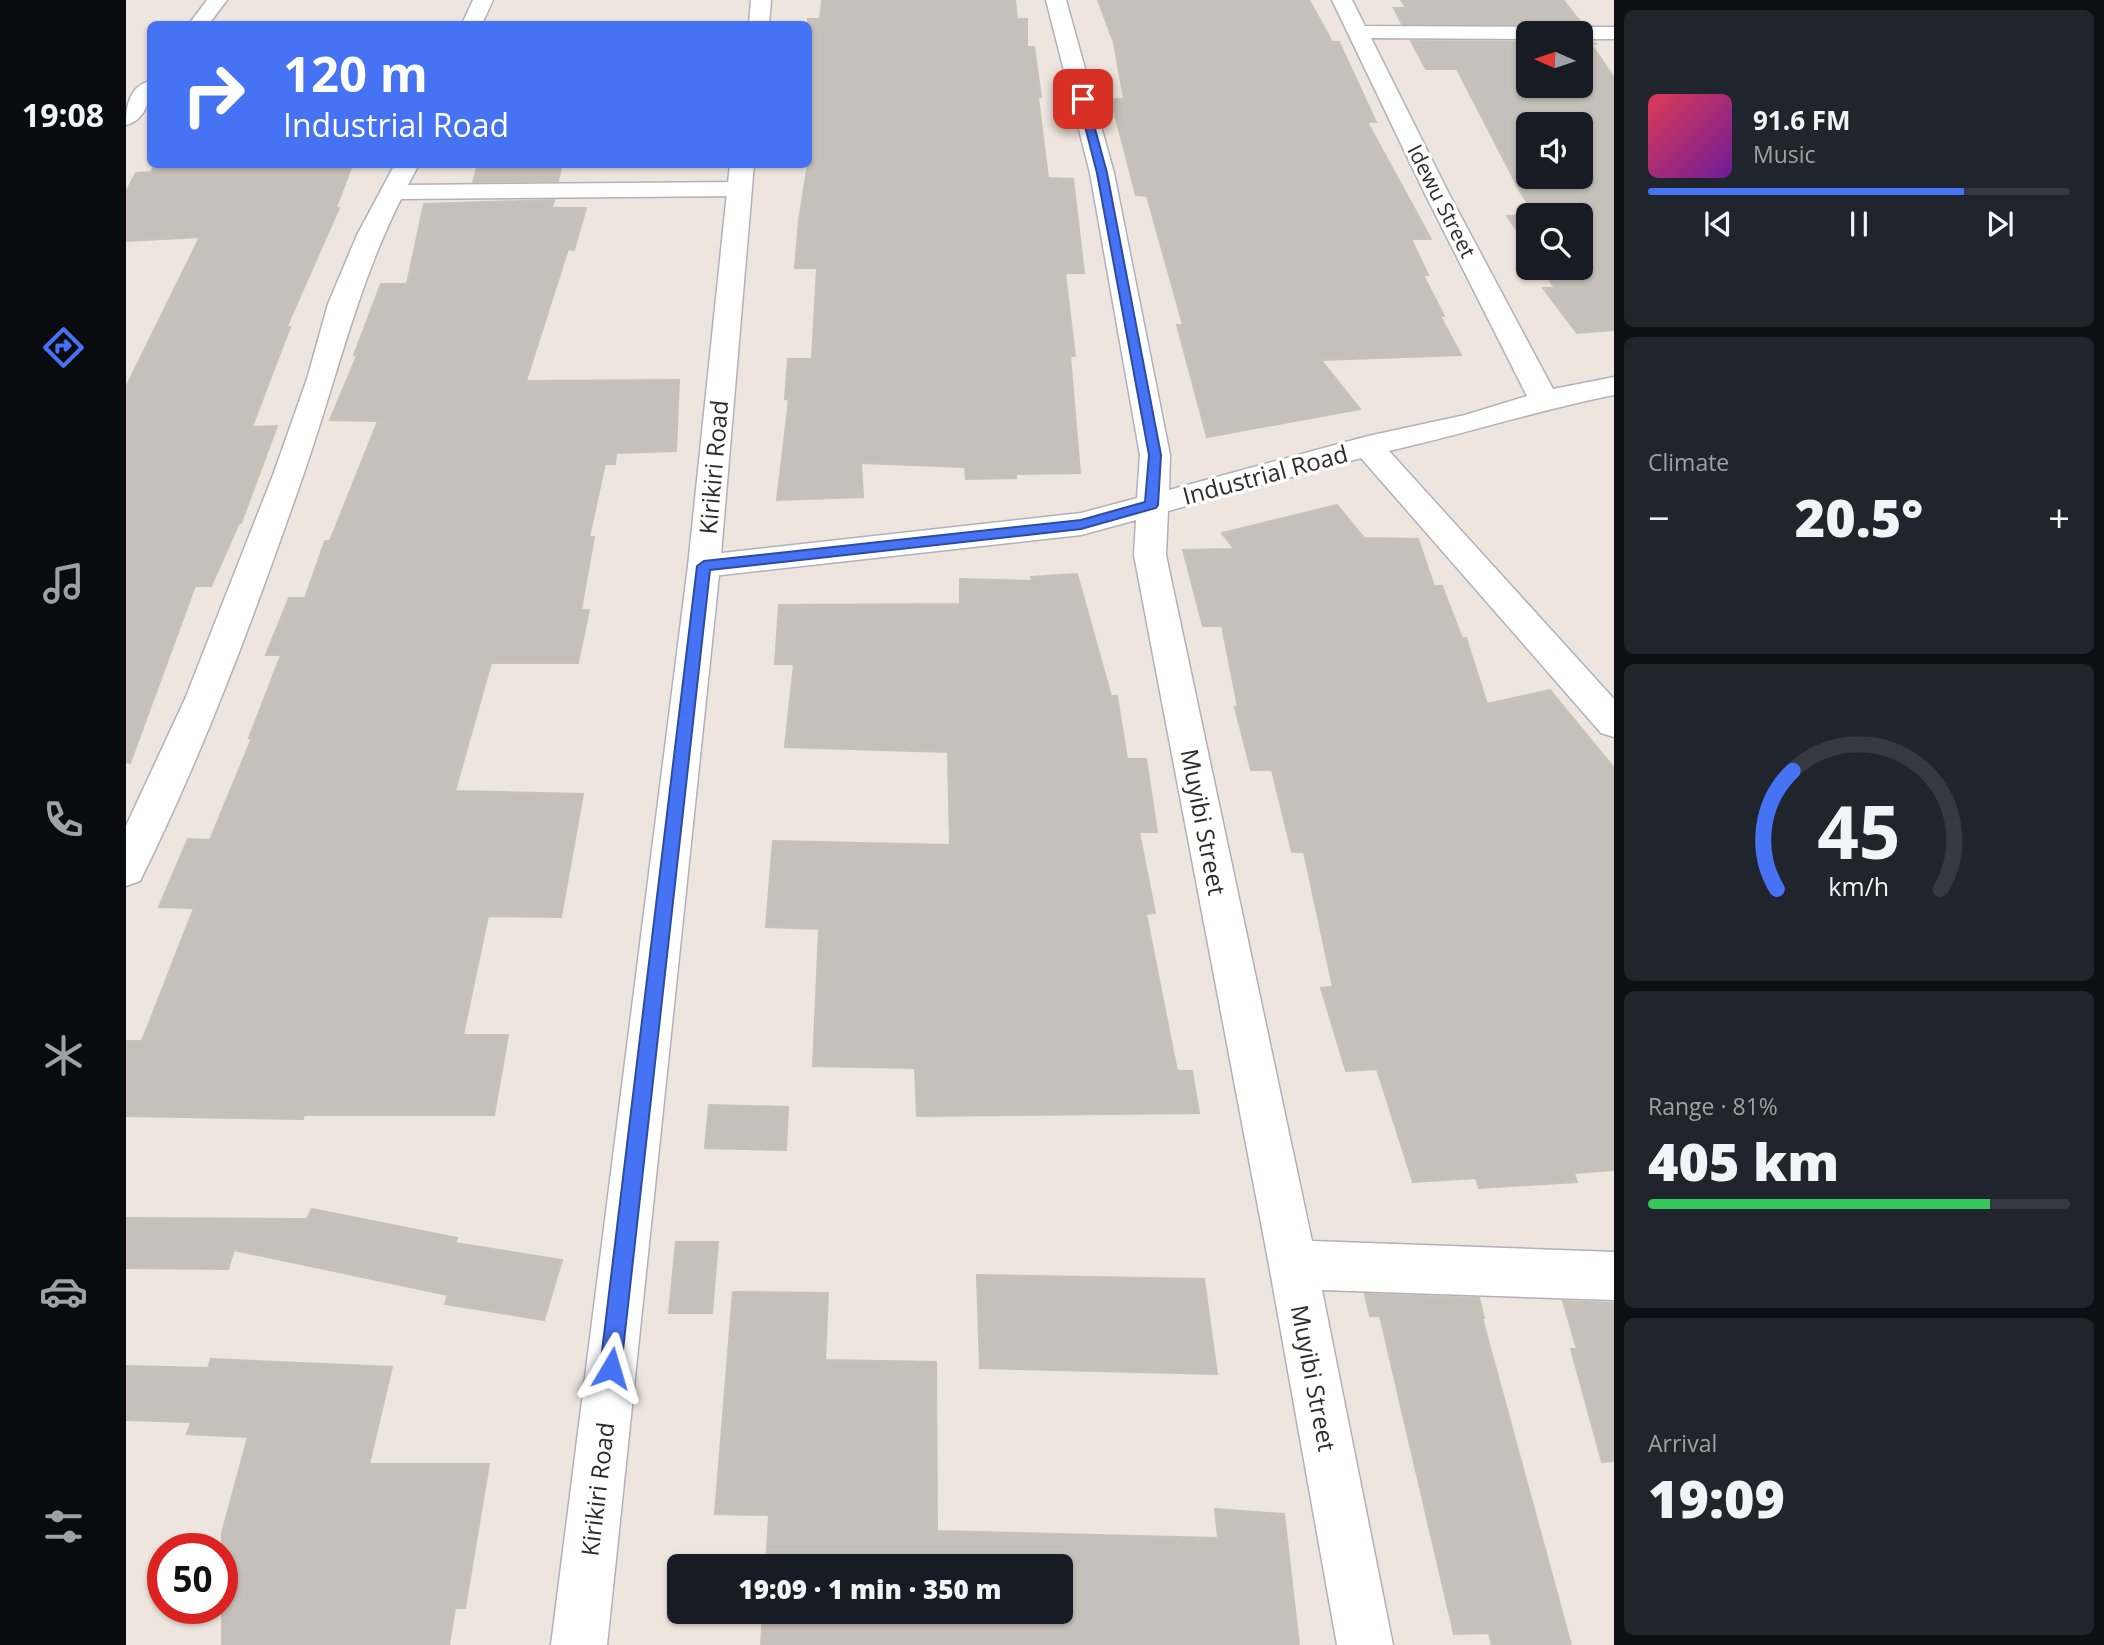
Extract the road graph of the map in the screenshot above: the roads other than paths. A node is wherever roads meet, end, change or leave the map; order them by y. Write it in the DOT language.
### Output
graph roads {
  1 [pos="217,0"];
  2 [pos="483,0"];
  3 [pos="761,0"];
  4 [pos="1056,0"];
  5 [pos="1342,0"];
  6 [pos="201,21"];
  7 [pos="473,21"];
  8 [pos="759,21"];
  9 [pos="1359,32"];
  10 [pos="1516,33"];
  11 [pos="1593,33"];
  12 [pos="1614,33"];
  13 [pos="147,92"];
  14 [pos="126,118"];
  15 [pos="741,177"];
  16 [pos="400,178"];
  17 [pos="1614,386"];
  18 [pos="1544,400"];
  19 [pos="1368,446"];
  20 [pos="1152,505"];
  21 [pos="704,566"];
  22 [pos="1614,723"];
  23 [pos="126,869"];
  24 [pos="1293,1265"];
  25 [pos="1614,1276"];
  26 [pos="579,1645"];
  27 [pos="1365,1645"];
  1 -- 6 [label="street"];
  2 -- 7 [label="street"];
  3 -- 8 [label="street"];
  4 -- 20 [label="street, Muyibi Street"];
  5 -- 9 [label="street, Idewu Street"];
  9 -- 10 [label="street"];
  9 -- 18 [label="street, Idewu Street"];
  11 -- 12 [label="street"];
  13 -- 14 [label="street"];
  15 -- 16 [label="street"];
  15 -- 21 [label="street, Kirikiri Road"];
  16 -- 23 [label="street"];
  17 -- 18 [label="street, Industrial Road"];
  18 -- 19 [label="street, Industrial Road"];
  19 -- 20 [label="street, Industrial Road"];
  19 -- 22 [label="street"];
  20 -- 21 [label="street, Industrial Road"];
  20 -- 24 [label="street, Muyibi Street"];
  21 -- 26 [label="street, Kirikiri Road"];
  24 -- 25 [label="street"];
  24 -- 27 [label="street, Muyibi Street"];
}
